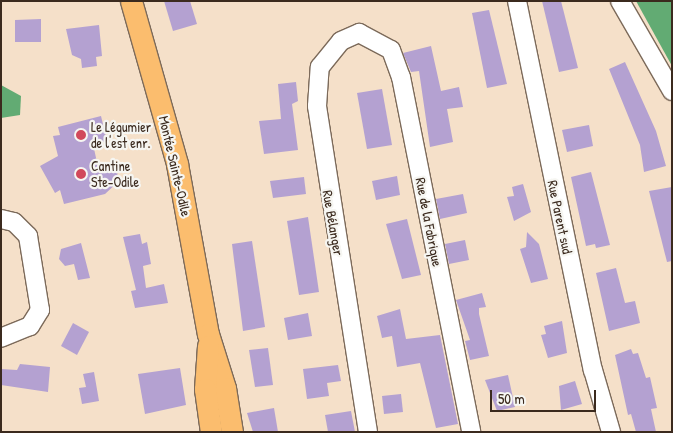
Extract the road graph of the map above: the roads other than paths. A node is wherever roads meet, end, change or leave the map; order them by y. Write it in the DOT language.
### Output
graph roads {
  1 [pos="130,1"];
  2 [pos="516,1"];
  3 [pos="620,1"];
  4 [pos="359,33"];
  5 [pos="672,92"];
  6 [pos="7,220"];
  7 [pos="208,334"];
  8 [pos="1,338"];
  9 [pos="211,432"];
  10 [pos="232,432"];
  11 [pos="368,432"];
  12 [pos="471,432"];
  13 [pos="611,432"];
  1 -- 7 [label="main road, Montée Sainte-Odile"];
  2 -- 13 [label="street, Rue Parent sud"];
  3 -- 5 [label="street"];
  4 -- 11 [label="street, Rue Bélanger"];
  4 -- 12 [label="street, Rue de la Fabrique"];
  6 -- 8 [label="street"];
  7 -- 9 [label="main road, Montée Sainte-Odile"];
  7 -- 10 [label="main road, Montée Sainte-Odile"];
}
